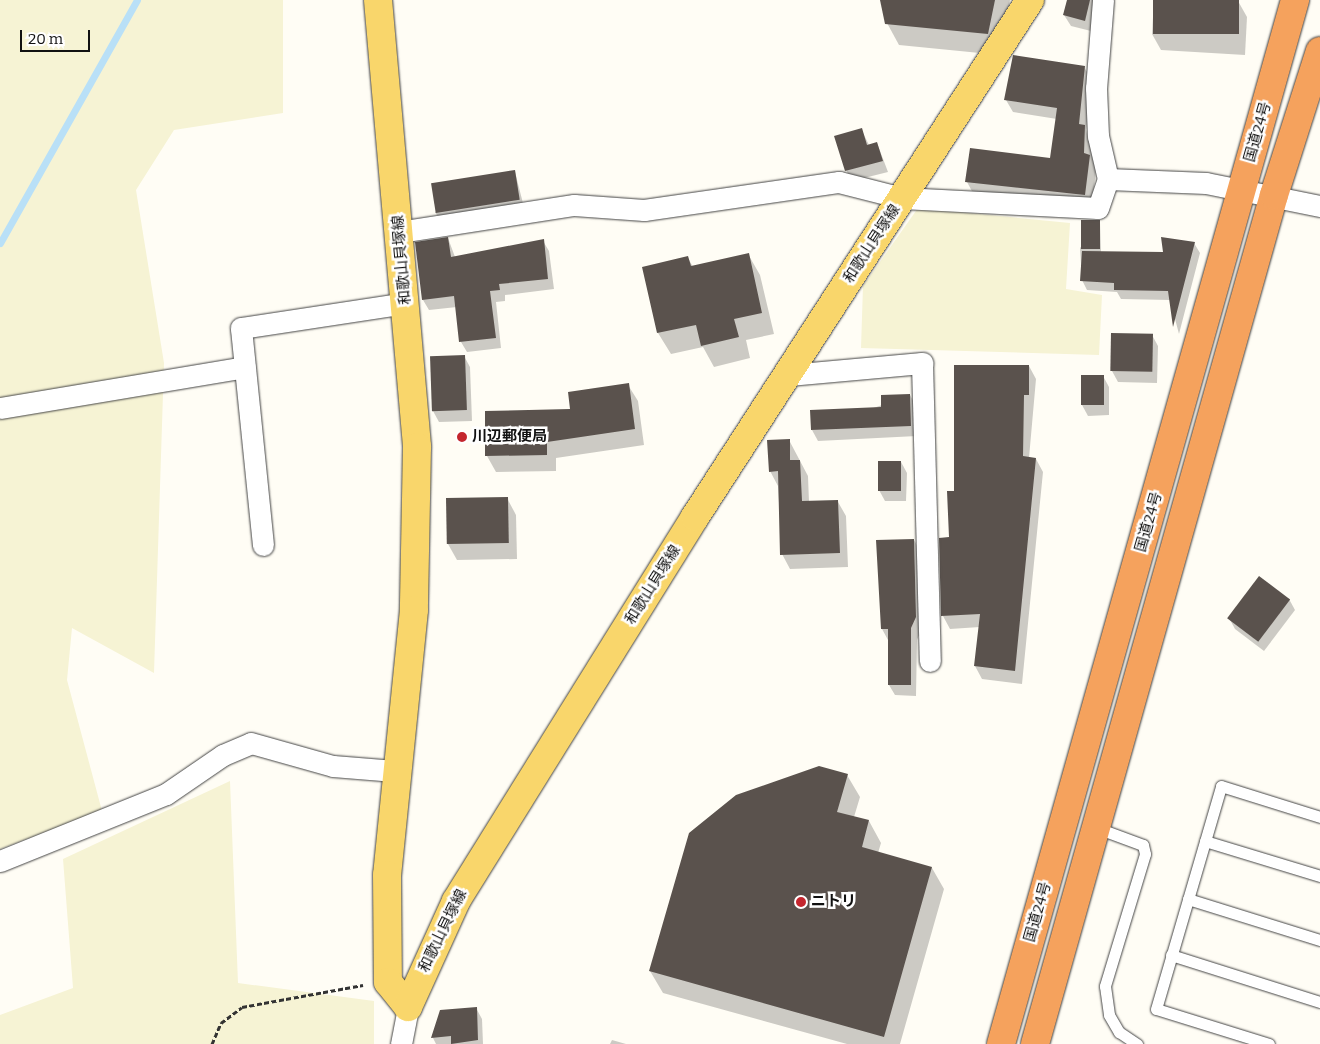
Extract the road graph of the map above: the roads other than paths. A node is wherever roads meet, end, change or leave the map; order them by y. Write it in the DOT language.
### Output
graph roads {
  1 [pos="378,0"];
  2 [pos="1030,0"];
  3 [pos="1103,0"];
  4 [pos="1295,0"];
  5 [pos="1320,51"];
  6 [pos="1108,179"];
  7 [pos="1241,190"];
  8 [pos="1274,195"];
  9 [pos="902,198"];
  10 [pos="1320,206"];
  11 [pos="399,232"];
  12 [pos="406,303"];
  13 [pos="244,367"];
  14 [pos="788,376"];
  15 [pos="0,408"];
  16 [pos="263,545"];
  17 [pos="930,661"];
  18 [pos="396,771"];
  19 [pos="1320,817"];
  20 [pos="1097,828"];
  21 [pos="1205,841"];
  22 [pos="0,861"];
  23 [pos="1320,876"];
  24 [pos="1188,899"];
  25 [pos="1320,940"];
  26 [pos="1171,955"];
  27 [pos="1320,1002"];
  28 [pos="408,1007"];
  29 [pos="401,1044"];
  30 [pos="1000,1044"];
  31 [pos="1035,1044"];
  32 [pos="1137,1044"];
  33 [pos="1268,1044"];
  1 -- 11 [label="main road, 和歌山貝塚線"];
  2 -- 9 [label="main road, 和歌山貝塚線"];
  3 -- 6 [label="street"];
  4 -- 7 [label="highway, 国道24号"];
  5 -- 8 [label="highway"];
  6 -- 7 [label="street"];
  6 -- 9 [label="street"];
  7 -- 8 [label="street"];
  7 -- 30 [label="highway, 国道24号"];
  8 -- 10 [label="street"];
  8 -- 20 [label="highway"];
  9 -- 11 [label="street"];
  9 -- 14 [label="main road, 和歌山貝塚線"];
  11 -- 12 [label="main road, 和歌山貝塚線"];
  12 -- 13 [label="street"];
  12 -- 18 [label="main road, 和歌山貝塚線"];
  13 -- 15 [label="street"];
  13 -- 16 [label="street"];
  14 -- 17 [label="street"];
  14 -- 28 [label="main road, 和歌山貝塚線"];
  18 -- 22 [label="street"];
  18 -- 28 [label="main road, 和歌山貝塚線"];
  19 -- 21 [label="lane"];
  20 -- 31 [label="highway"];
  20 -- 32 [label="lane"];
  21 -- 23 [label="lane"];
  21 -- 24 [label="lane"];
  24 -- 25 [label="lane"];
  24 -- 26 [label="lane"];
  26 -- 27 [label="lane"];
  26 -- 33 [label="lane"];
  28 -- 29 [label="street"];
}
